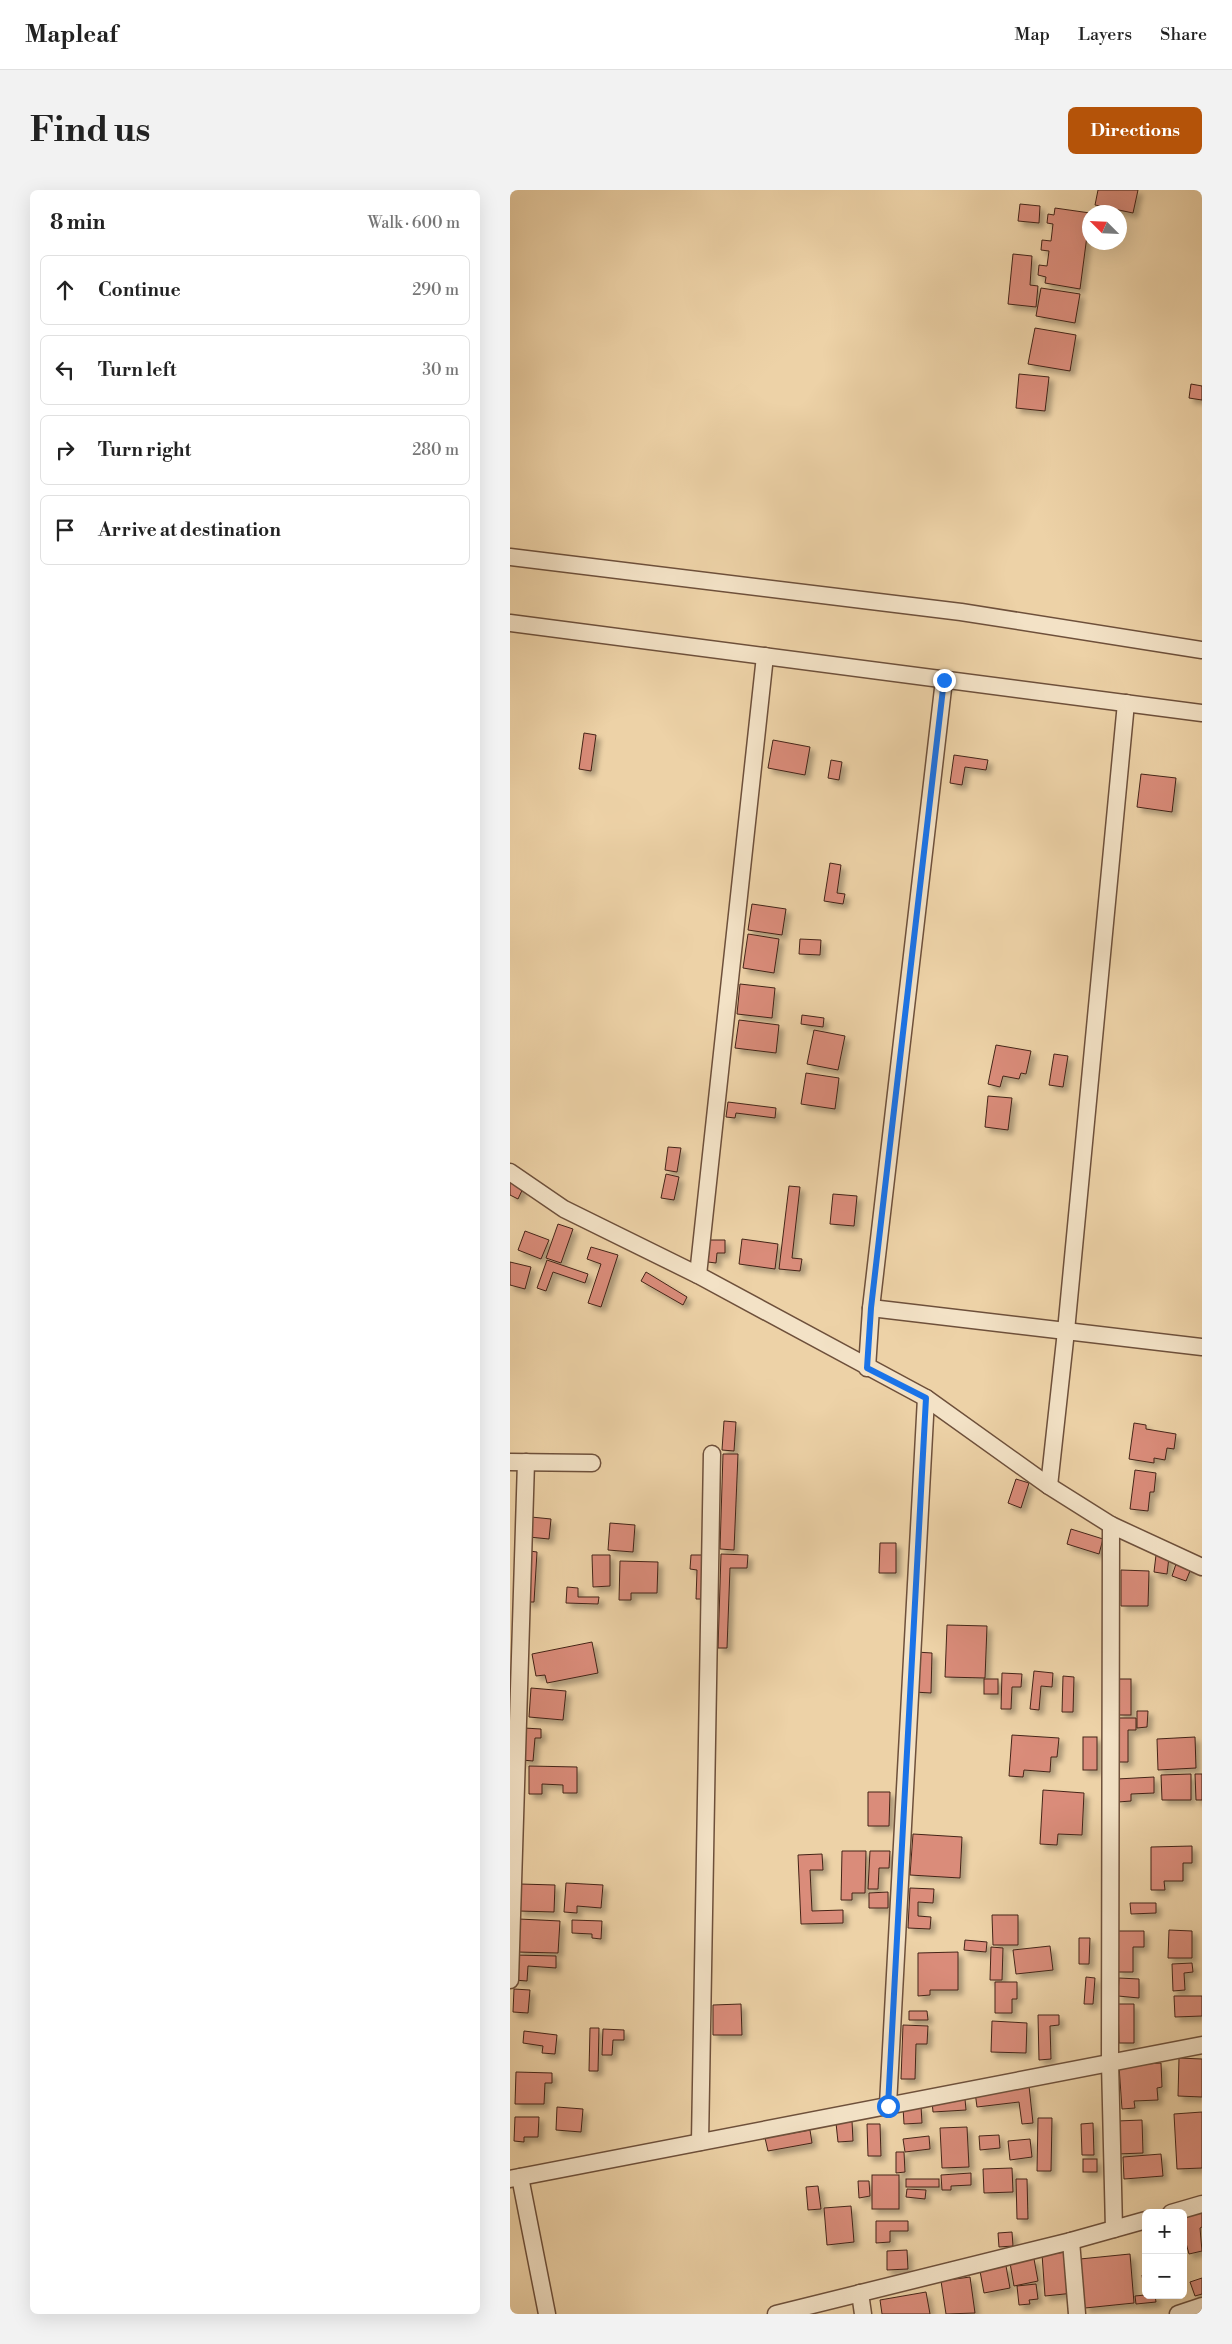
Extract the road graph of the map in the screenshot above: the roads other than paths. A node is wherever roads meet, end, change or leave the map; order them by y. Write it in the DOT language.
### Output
graph roads {
  1 [pos="510,557"];
  2 [pos="510,623"];
  3 [pos="1202,650"];
  4 [pos="765,656"];
  5 [pos="944,680"];
  6 [pos="1126,703"];
  7 [pos="1202,713"];
  8 [pos="510,1172"];
  9 [pos="698,1275"];
  10 [pos="871,1308"];
  11 [pos="1066,1331"];
  12 [pos="1202,1347"];
  13 [pos="867,1368"];
  14 [pos="926,1398"];
  15 [pos="712,1454"];
  16 [pos="510,1462"];
  17 [pos="526,1462"];
  18 [pos="592,1463"];
  19 [pos="1049,1486"];
  20 [pos="1111,1525"];
  21 [pos="1202,1567"];
  22 [pos="510,1980"];
  23 [pos="1202,2045"];
  24 [pos="1110,2063"];
  25 [pos="888,2106"];
  26 [pos="700,2142"];
  27 [pos="515,2178"];
  28 [pos="1202,2204"];
  29 [pos="1185,2209"];
  30 [pos="1142,2221"];
  31 [pos="1114,2229"];
  32 [pos="1071,2241"];
  33 [pos="860,2293"];
  34 [pos="1202,2306"];
  35 [pos="547,2314"];
  36 [pos="776,2314"];
  37 [pos="863,2314"];
  38 [pos="1077,2314"];
  39 [pos="1178,2314"];
  1 -- 3 [label="street"];
  2 -- 4 [label="street"];
  4 -- 5 [label="street"];
  4 -- 9 [label="street"];
  5 -- 6 [label="street"];
  5 -- 10 [label="street"];
  6 -- 7 [label="street"];
  6 -- 11 [label="street"];
  8 -- 9 [label="street"];
  9 -- 13 [label="street"];
  10 -- 11 [label="street"];
  10 -- 13 [label="street"];
  11 -- 12 [label="street"];
  11 -- 19 [label="street"];
  13 -- 14 [label="street"];
  14 -- 19 [label="street"];
  14 -- 25 [label="street"];
  15 -- 26 [label="street"];
  16 -- 17 [label="street"];
  17 -- 18 [label="street"];
  17 -- 22 [label="street"];
  19 -- 20 [label="street"];
  20 -- 21 [label="street"];
  20 -- 24 [label="street"];
  23 -- 24 [label="street"];
  24 -- 25 [label="street"];
  24 -- 31 [label="street"];
  25 -- 26 [label="street"];
  26 -- 27 [label="street"];
  27 -- 35 [label="street"];
  28 -- 29 [label="street"];
  30 -- 31 [label="street"];
  31 -- 32 [label="street"];
  32 -- 33 [label="street"];
  32 -- 38 [label="street"];
  33 -- 36 [label="street"];
  33 -- 37 [label="street"];
  34 -- 39 [label="street"];
}
